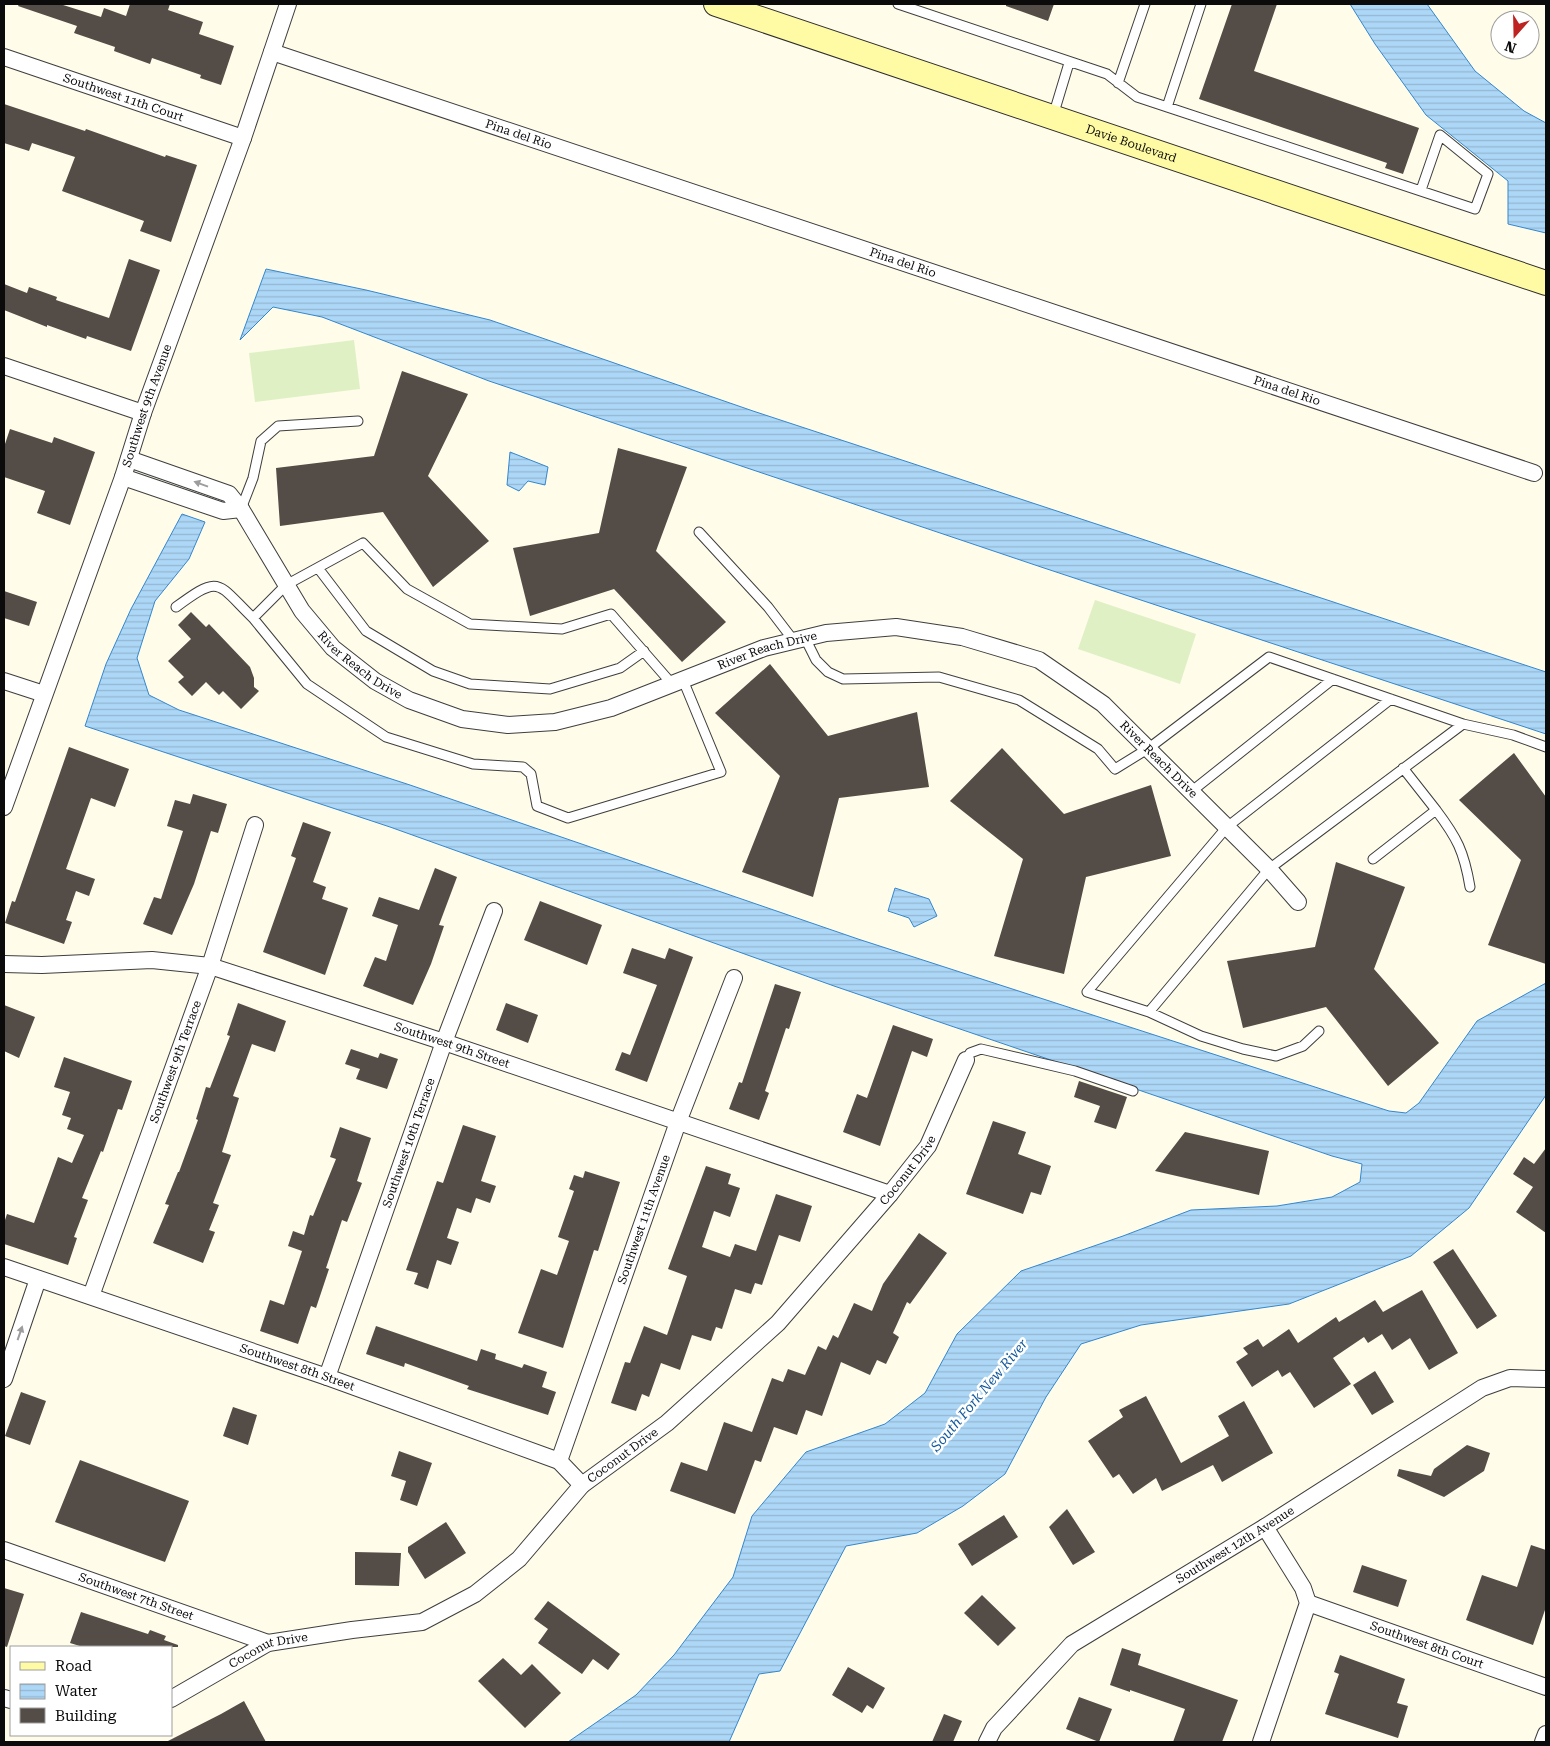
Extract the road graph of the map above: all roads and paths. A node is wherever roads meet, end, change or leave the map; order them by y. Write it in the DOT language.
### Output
graph roads {
  1 [pos="288,4"];
  2 [pos="716,4"];
  3 [pos="898,4"];
  4 [pos="1146,4"];
  5 [pos="1201,4"];
  6 [pos="272,52"];
  7 [pos="4,57"];
  8 [pos="1069,63"];
  9 [pos="1118,82"];
  10 [pos="1167,107"];
  11 [pos="1053,116"];
  12 [pos="243,138"];
  13 [pos="1421,190"];
  14 [pos="1546,283"];
  15 [pos="4,366"];
  16 [pos="143,413"];
  17 [pos="358,421"];
  18 [pos="129,459"];
  19 [pos="1534,473"];
  20 [pos="123,477"];
  21 [pos="241,509"];
  22 [pos="699,532"];
  23 [pos="318,568"];
  24 [pos="286,586"];
  25 [pos="176,607"];
  26 [pos="253,618"];
  27 [pos="800,639"];
  28 [pos="644,651"];
  29 [pos="1333,679"];
  30 [pos="4,680"];
  31 [pos="677,682"];
  32 [pos="44,694"];
  33 [pos="1391,699"];
  34 [pos="1463,724"];
  35 [pos="1546,747"];
  36 [pos="1148,748"];
  37 [pos="1403,768"];
  38 [pos="1192,792"];
  39 [pos="4,807"];
  40 [pos="1436,810"];
  41 [pos="255,825"];
  42 [pos="1227,827"];
  43 [pos="1373,859"];
  44 [pos="1269,869"];
  45 [pos="1470,887"];
  46 [pos="1298,902"];
  47 [pos="494,912"];
  48 [pos="4,964"];
  49 [pos="210,966"];
  50 [pos="734,978"];
  51 [pos="1149,1012"];
  52 [pos="1319,1031"];
  53 [pos="444,1042"];
  54 [pos="966,1060"];
  55 [pos="1133,1091"];
  56 [pos="678,1122"];
  57 [pos="890,1194"];
  58 [pos="4,1267"];
  59 [pos="38,1279"];
  60 [pos="91,1296"];
  61 [pos="327,1377"];
  62 [pos="4,1379"];
  63 [pos="1546,1379"];
  64 [pos="559,1461"];
  65 [pos="582,1485"];
  66 [pos="1265,1527"];
  67 [pos="4,1550"];
  68 [pos="1308,1604"];
  69 [pos="268,1644"];
  70 [pos="1546,1687"];
  71 [pos="172,1699"];
  72 [pos="1546,1734"];
  73 [pos="987,1742"];
  74 [pos="1261,1742"];
  75 [pos="1543,1742"];
  1 -- 6 [label="street, Southwest 9th Avenue"];
  2 -- 11 [label="main road, Davie Boulevard"];
  3 -- 8 [label="lane"];
  4 -- 9 [label="lane"];
  5 -- 10 [label="lane"];
  6 -- 12 [label="street, Southwest 9th Avenue"];
  6 -- 19 [label="street, Pina del Rio"];
  7 -- 12 [label="street, Southwest 11th Court"];
  8 -- 9 [label="lane"];
  8 -- 11 [label="lane"];
  9 -- 10 [label="lane"];
  10 -- 13 [label="lane"];
  11 -- 14 [label="main road, Davie Boulevard"];
  12 -- 16 [label="street, Southwest 9th Avenue"];
  13 -- 13 [label="lane"];
  15 -- 16 [label="street"];
  16 -- 18 [label="street, Southwest 9th Avenue"];
  17 -- 21 [label="lane"];
  18 -- 20 [label="street, Southwest 9th Avenue"];
  21 -- 18 [label="street, River Reach Drive, one-way"];
  20 -- 21 [label="street"];
  20 -- 32 [label="street, Southwest 9th Avenue"];
  21 -- 24 [label="street, River Reach Drive"];
  22 -- 27 [label="lane"];
  23 -- 24 [label="lane"];
  23 -- 28 [label="lane"];
  23 -- 28 [label="lane"];
  24 -- 26 [label="lane"];
  24 -- 31 [label="street, River Reach Drive"];
  25 -- 26 [label="lane"];
  26 -- 31 [label="lane"];
  27 -- 31 [label="street, River Reach Drive"];
  27 -- 36 [label="street, River Reach Drive"];
  27 -- 36 [label="lane"];
  28 -- 31 [label="lane"];
  29 -- 33 [label="lane"];
  29 -- 36 [label="lane"];
  29 -- 38 [label="lane"];
  30 -- 32 [label="street"];
  32 -- 39 [label="street, Southwest 9th Avenue"];
  33 -- 34 [label="lane"];
  33 -- 42 [label="lane"];
  34 -- 35 [label="lane"];
  34 -- 37 [label="lane"];
  36 -- 38 [label="street, River Reach Drive"];
  37 -- 40 [label="lane"];
  37 -- 44 [label="lane"];
  38 -- 42 [label="street, River Reach Drive"];
  40 -- 43 [label="lane"];
  40 -- 45 [label="lane"];
  41 -- 49 [label="street, Southwest 9th Terrace"];
  42 -- 44 [label="street, River Reach Drive"];
  42 -- 51 [label="lane"];
  44 -- 46 [label="street, River Reach Drive"];
  44 -- 51 [label="lane"];
  47 -- 53 [label="street, Southwest 10th Terrace"];
  48 -- 49 [label="street, Southwest 9th Street"];
  49 -- 53 [label="street, Southwest 9th Street"];
  49 -- 60 [label="street, Southwest 9th Terrace"];
  50 -- 56 [label="street, Southwest 11th Avenue"];
  51 -- 52 [label="lane"];
  53 -- 56 [label="street, Southwest 9th Street"];
  53 -- 61 [label="street, Southwest 10th Terrace"];
  54 -- 55 [label="lane"];
  54 -- 57 [label="street, Coconut Drive"];
  56 -- 57 [label="street, Southwest 9th Street"];
  56 -- 64 [label="street, Southwest 11th Avenue"];
  57 -- 65 [label="street, Coconut Drive"];
  58 -- 59 [label="street, Southwest 8th Street"];
  59 -- 60 [label="street, Southwest 8th Street"];
  62 -- 59 [label="street, one-way"];
  60 -- 61 [label="street, Southwest 8th Street"];
  61 -- 64 [label="street, Southwest 8th Street"];
  63 -- 66 [label="street, Southwest 12th Avenue"];
  64 -- 65 [label="street, Southwest 8th Street"];
  65 -- 69 [label="street, Coconut Drive"];
  66 -- 68 [label="street"];
  66 -- 73 [label="street, Southwest 12th Avenue"];
  67 -- 69 [label="street, Southwest 7th Street"];
  68 -- 70 [label="street, Southwest 8th Court"];
  68 -- 74 [label="street"];
  69 -- 71 [label="street, Coconut Drive"];
  72 -- 75 [label="street"];
}
